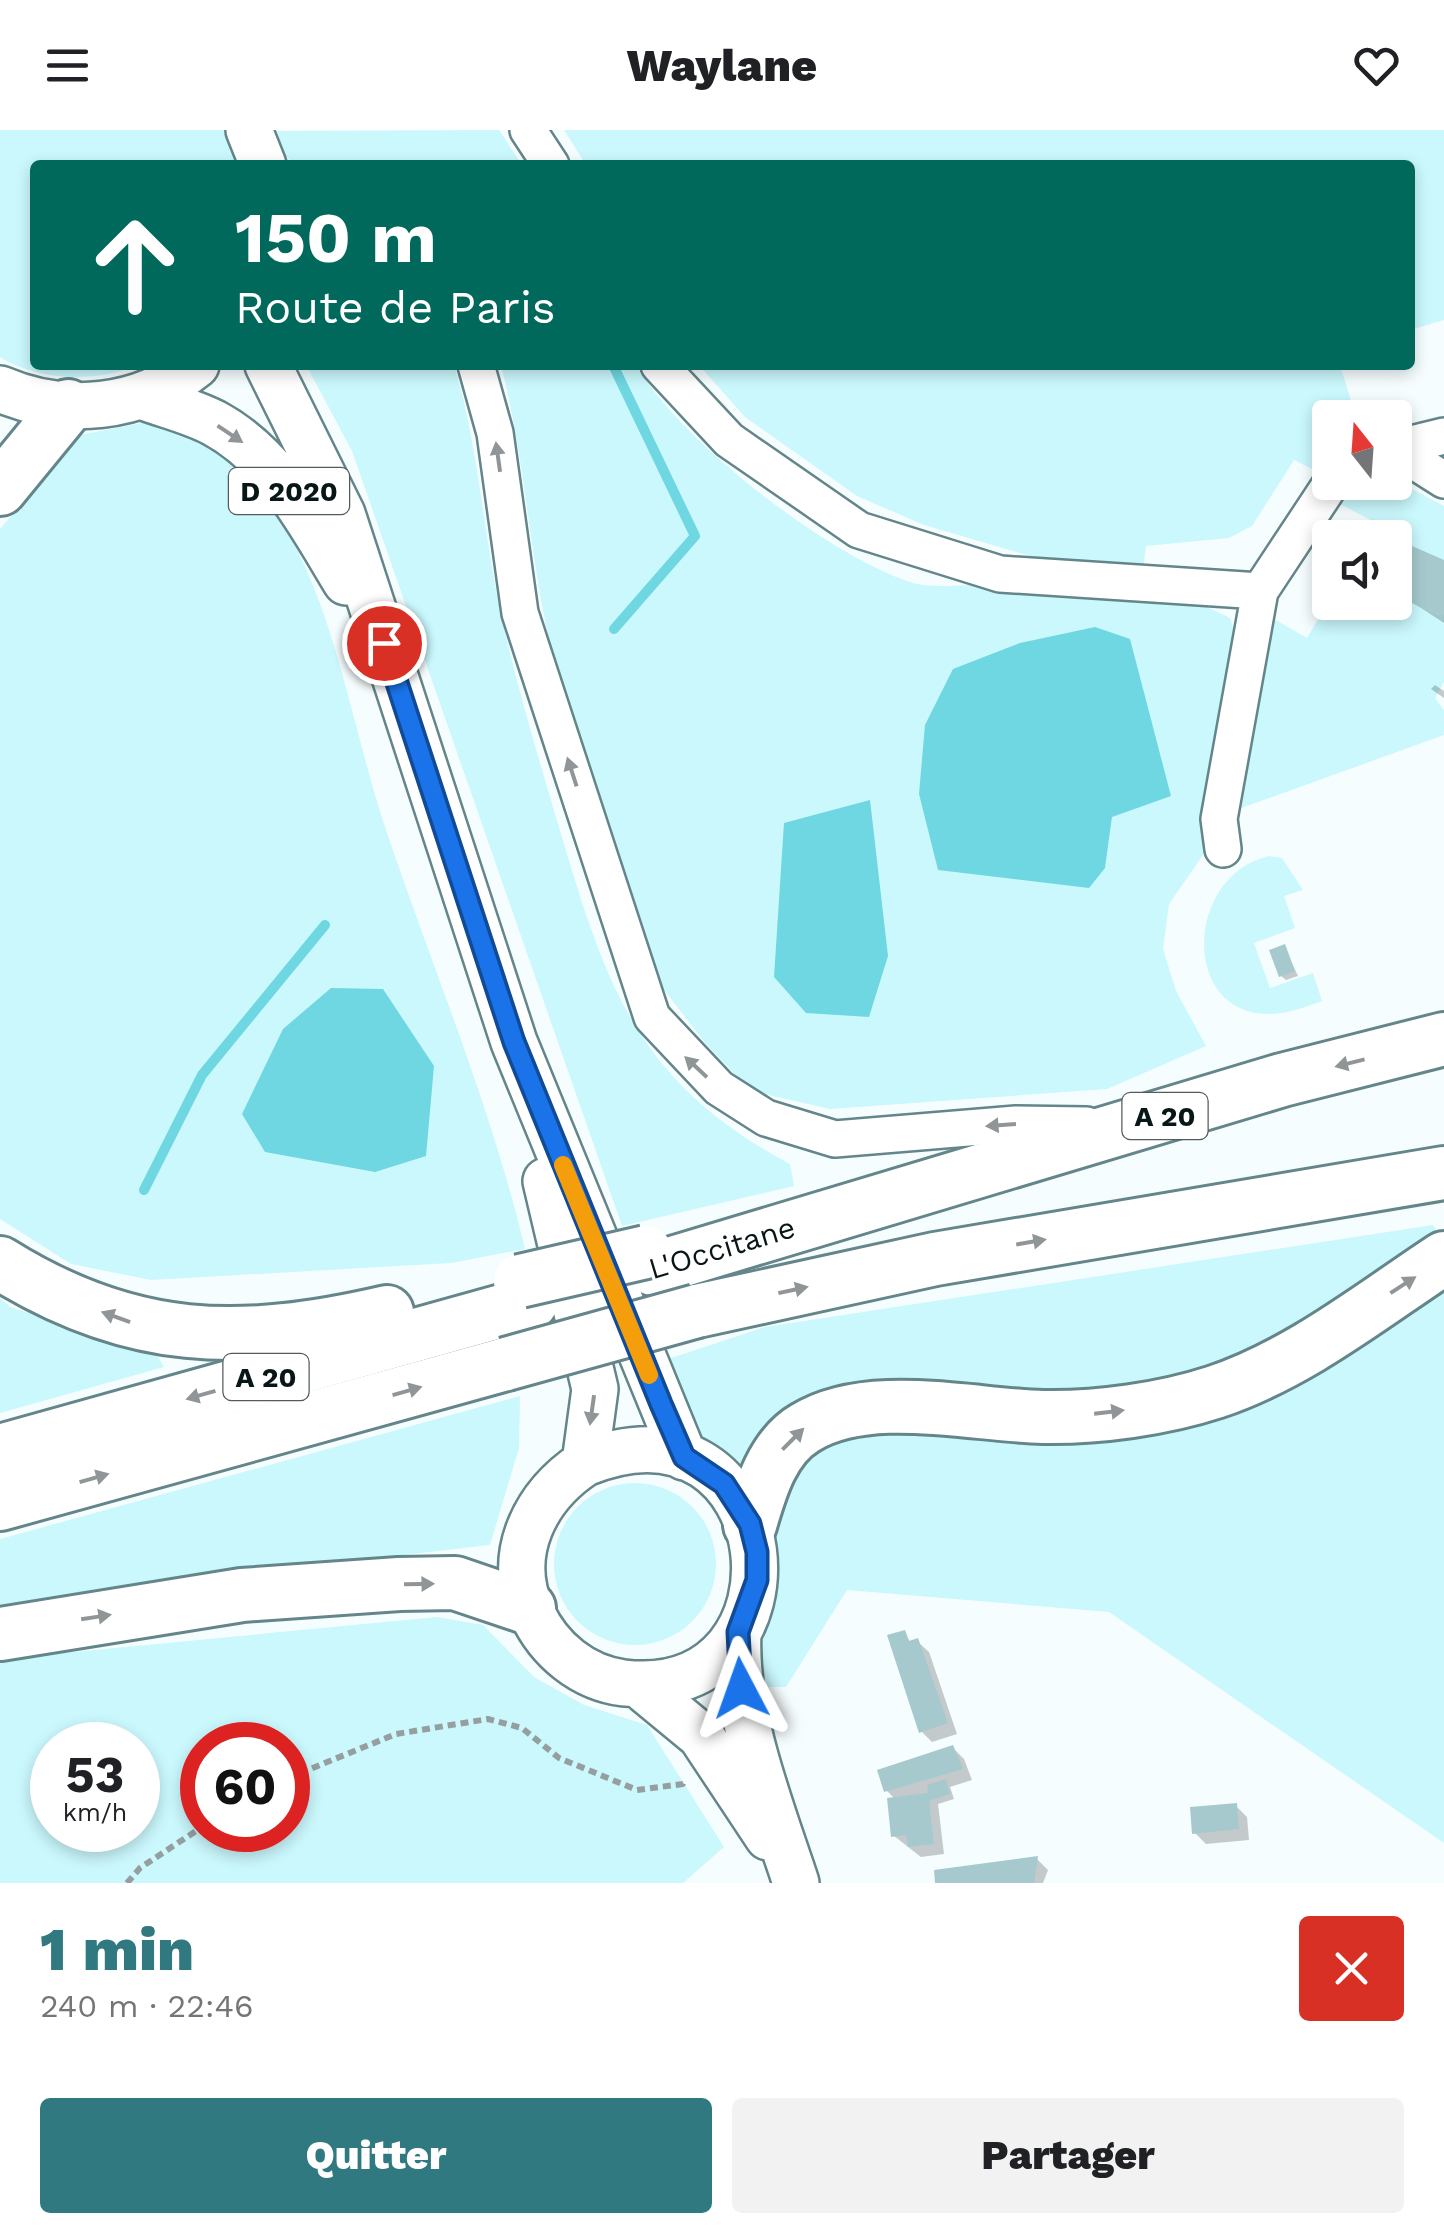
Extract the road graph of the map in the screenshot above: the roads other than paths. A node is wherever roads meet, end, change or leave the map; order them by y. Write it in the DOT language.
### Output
graph roads {
  1 [pos="249,130"];
  2 [pos="528,130"];
  3 [pos="260,160"];
  4 [pos="547,160"];
  5 [pos="187,370"];
  6 [pos="270,370"];
  7 [pos="477,370"];
  8 [pos="665,370"];
  9 [pos="0,389"];
  10 [pos="141,396"];
  11 [pos="68,406"];
  12 [pos="1444,436"];
  13 [pos="1412,444"];
  14 [pos="1412,459"];
  15 [pos="1444,480"];
  16 [pos="0,489"];
  17 [pos="1320,500"];
  18 [pos="1260,591"];
  19 [pos="384,643"];
  20 [pos="1223,850"];
  21 [pos="1444,1038"];
  22 [pos="514,1042"];
  23 [pos="1133,1126"];
  24 [pos="1444,1173"];
  25 [pos="1444,1258"];
  26 [pos="0,1262"];
  27 [pos="526,1292"];
  28 [pos="0,1450"];
  29 [pos="684,1457"];
  30 [pos="584,1462"];
  31 [pos="0,1504"];
  32 [pos="750,1524"];
  33 [pos="529,1608"];
  34 [pos="738,1632"];
  35 [pos="0,1634"];
  36 [pos="638,1684"];
  37 [pos="795,1880"];
  1 -- 3 [label="main road"];
  2 -- 4 [label="lane"];
  5 -- 10 [label="main road"];
  6 -- 19 [label="main road, D 2020"];
  23 -- 7 [label="lane, one-way"];
  8 -- 18 [label="lane"];
  9 -- 11 [label="main road"];
  10 -- 11 [label="main road"];
  10 -- 19 [label="main road, D 2020, one-way"];
  11 -- 16 [label="highway"];
  12 -- 13 [label="lane"];
  14 -- 15 [label="lane"];
  17 -- 18 [label="lane"];
  18 -- 20 [label="lane"];
  19 -- 22 [label="main road, D 2020"];
  21 -- 23 [label="highway, L'Occitane / A 20, one-way"];
  22 -- 29 [label="main road, D 2020"];
  22 -- 30 [label="main road, D 2020, one-way"];
  23 -- 27 [label="highway, L'Occitane / A 20"];
  31 -- 24 [label="highway, L'Occitane / A 20, one-way, bridge"];
  32 -- 25 [label="highway, one-way"];
  27 -- 26 [label="highway, one-way"];
  27 -- 28 [label="highway, L'Occitane / A 20, one-way"];
  29 -- 30 [label="main road"];
  29 -- 32 [label="main road"];
  30 -- 33 [label="main road"];
  32 -- 34 [label="main road"];
  35 -- 33 [label="highway, one-way"];
  33 -- 36 [label="main road"];
  34 -- 36 [label="main road"];
  34 -- 37 [label="main road"];
  36 -- 37 [label="main road"];
}
